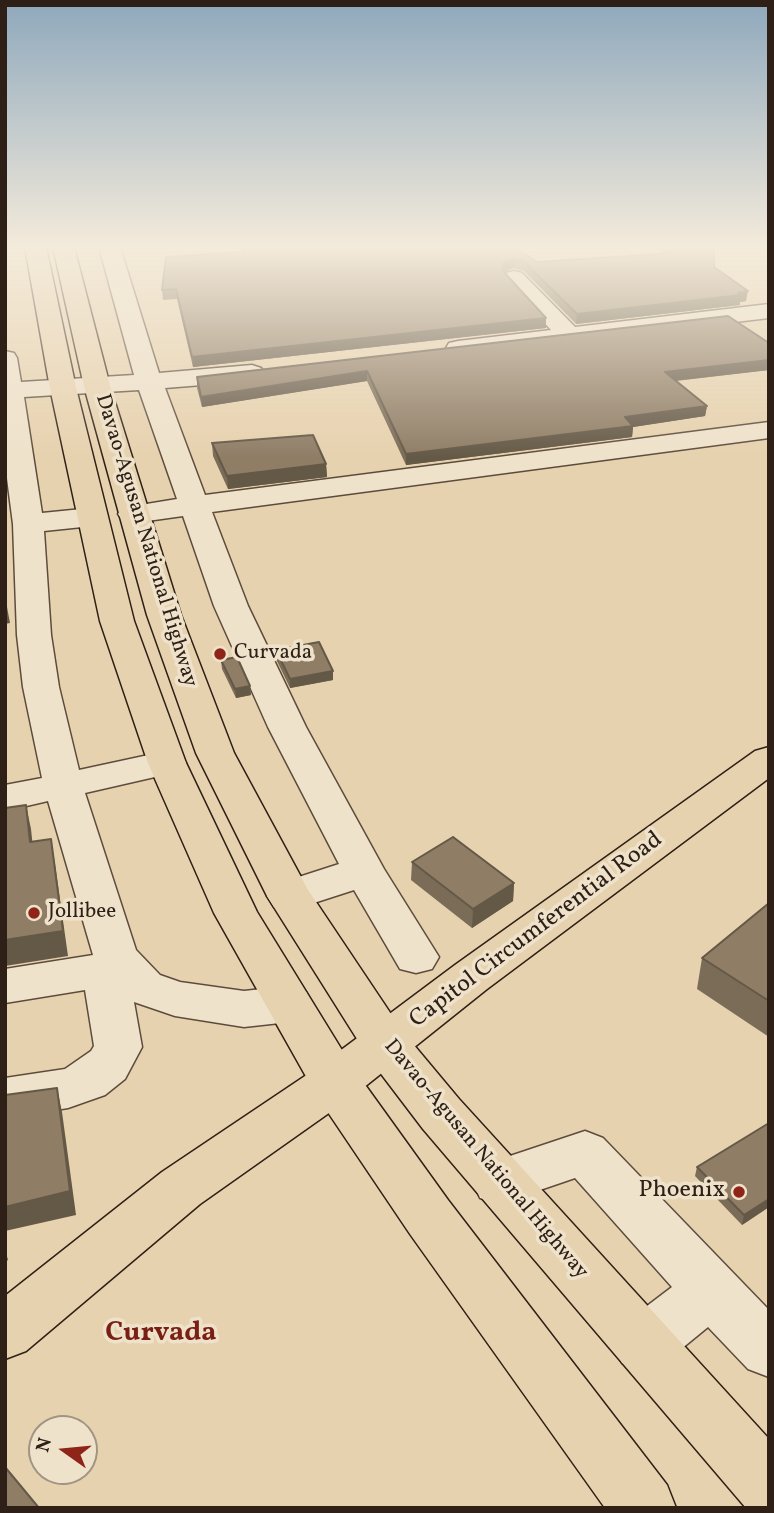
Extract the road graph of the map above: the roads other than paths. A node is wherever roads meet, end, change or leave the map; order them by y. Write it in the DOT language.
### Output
graph roads {
  1 [pos="58,318"];
  2 [pos="72,318"];
  3 [pos="130,318"];
  4 [pos="553,318"];
  5 [pos="712,318"];
  6 [pos="569,334"];
  7 [pos="435,351"];
  8 [pos="278,370"];
  9 [pos="8,374"];
  10 [pos="149,381"];
  11 [pos="80,387"];
  12 [pos="769,429"];
  13 [pos="192,505"];
  14 [pos="133,514"];
  15 [pos="92,517"];
  16 [pos="28,524"];
  17 [pos="769,759"];
  18 [pos="167,763"];
  19 [pos="62,786"];
  20 [pos="5,798"];
  21 [pos="364,871"];
  22 [pos="289,896"];
  23 [pos="416,957"];
  24 [pos="113,969"];
  25 [pos="5,986"];
  26 [pos="289,1004"];
  27 [pos="386,1045"];
  28 [pos="335,1082"];
  29 [pos="5,1098"];
  30 [pos="499,1182"];
  31 [pos="711,1291"];
  32 [pos="5,1332"];
  33 [pos="643,1344"];
  34 [pos="769,1350"];
  35 [pos="769,1486"];
  36 [pos="644,1508"];
  1 -- 11 [label="main road, Davao-Agusan National Highway"];
  2 -- 11 [label="main road, Davao-Agusan National Highway"];
  3 -- 10 [label="street"];
  4 -- 6 [label="street"];
  5 -- 6 [label="street"];
  6 -- 7 [label="street"];
  8 -- 10 [label="street"];
  9 -- 11 [label="street"];
  9 -- 16 [label="street"];
  10 -- 11 [label="street"];
  10 -- 13 [label="street"];
  11 -- 14 [label="main road, Davao-Agusan National Highway"];
  11 -- 15 [label="main road, Davao-Agusan National Highway"];
  12 -- 13 [label="street"];
  13 -- 14 [label="street"];
  13 -- 21 [label="street"];
  14 -- 22 [label="main road, Davao-Agusan National Highway"];
  15 -- 16 [label="street"];
  15 -- 18 [label="main road, Davao-Agusan National Highway"];
  16 -- 19 [label="street"];
  17 -- 27 [label="main road, Capitol Circumferential Road"];
  18 -- 19 [label="street"];
  18 -- 26 [label="main road, Davao-Agusan National Highway"];
  19 -- 20 [label="street"];
  19 -- 24 [label="street"];
  21 -- 22 [label="street"];
  21 -- 23 [label="street"];
  22 -- 27 [label="main road, Davao-Agusan National Highway"];
  24 -- 25 [label="street"];
  24 -- 26 [label="street"];
  24 -- 29 [label="street"];
  26 -- 28 [label="main road, Davao-Agusan National Highway"];
  27 -- 28 [label="main road, Capitol Circumferential Road"];
  27 -- 30 [label="main road, Davao-Agusan National Highway"];
  28 -- 32 [label="main road, Capitol Circumferential Road"];
  28 -- 36 [label="main road, Davao-Agusan National Highway"];
  30 -- 31 [label="street"];
  30 -- 33 [label="main road, Davao-Agusan National Highway"];
  31 -- 33 [label="street"];
  31 -- 34 [label="street"];
  33 -- 35 [label="main road, Davao-Agusan National Highway"];
}
